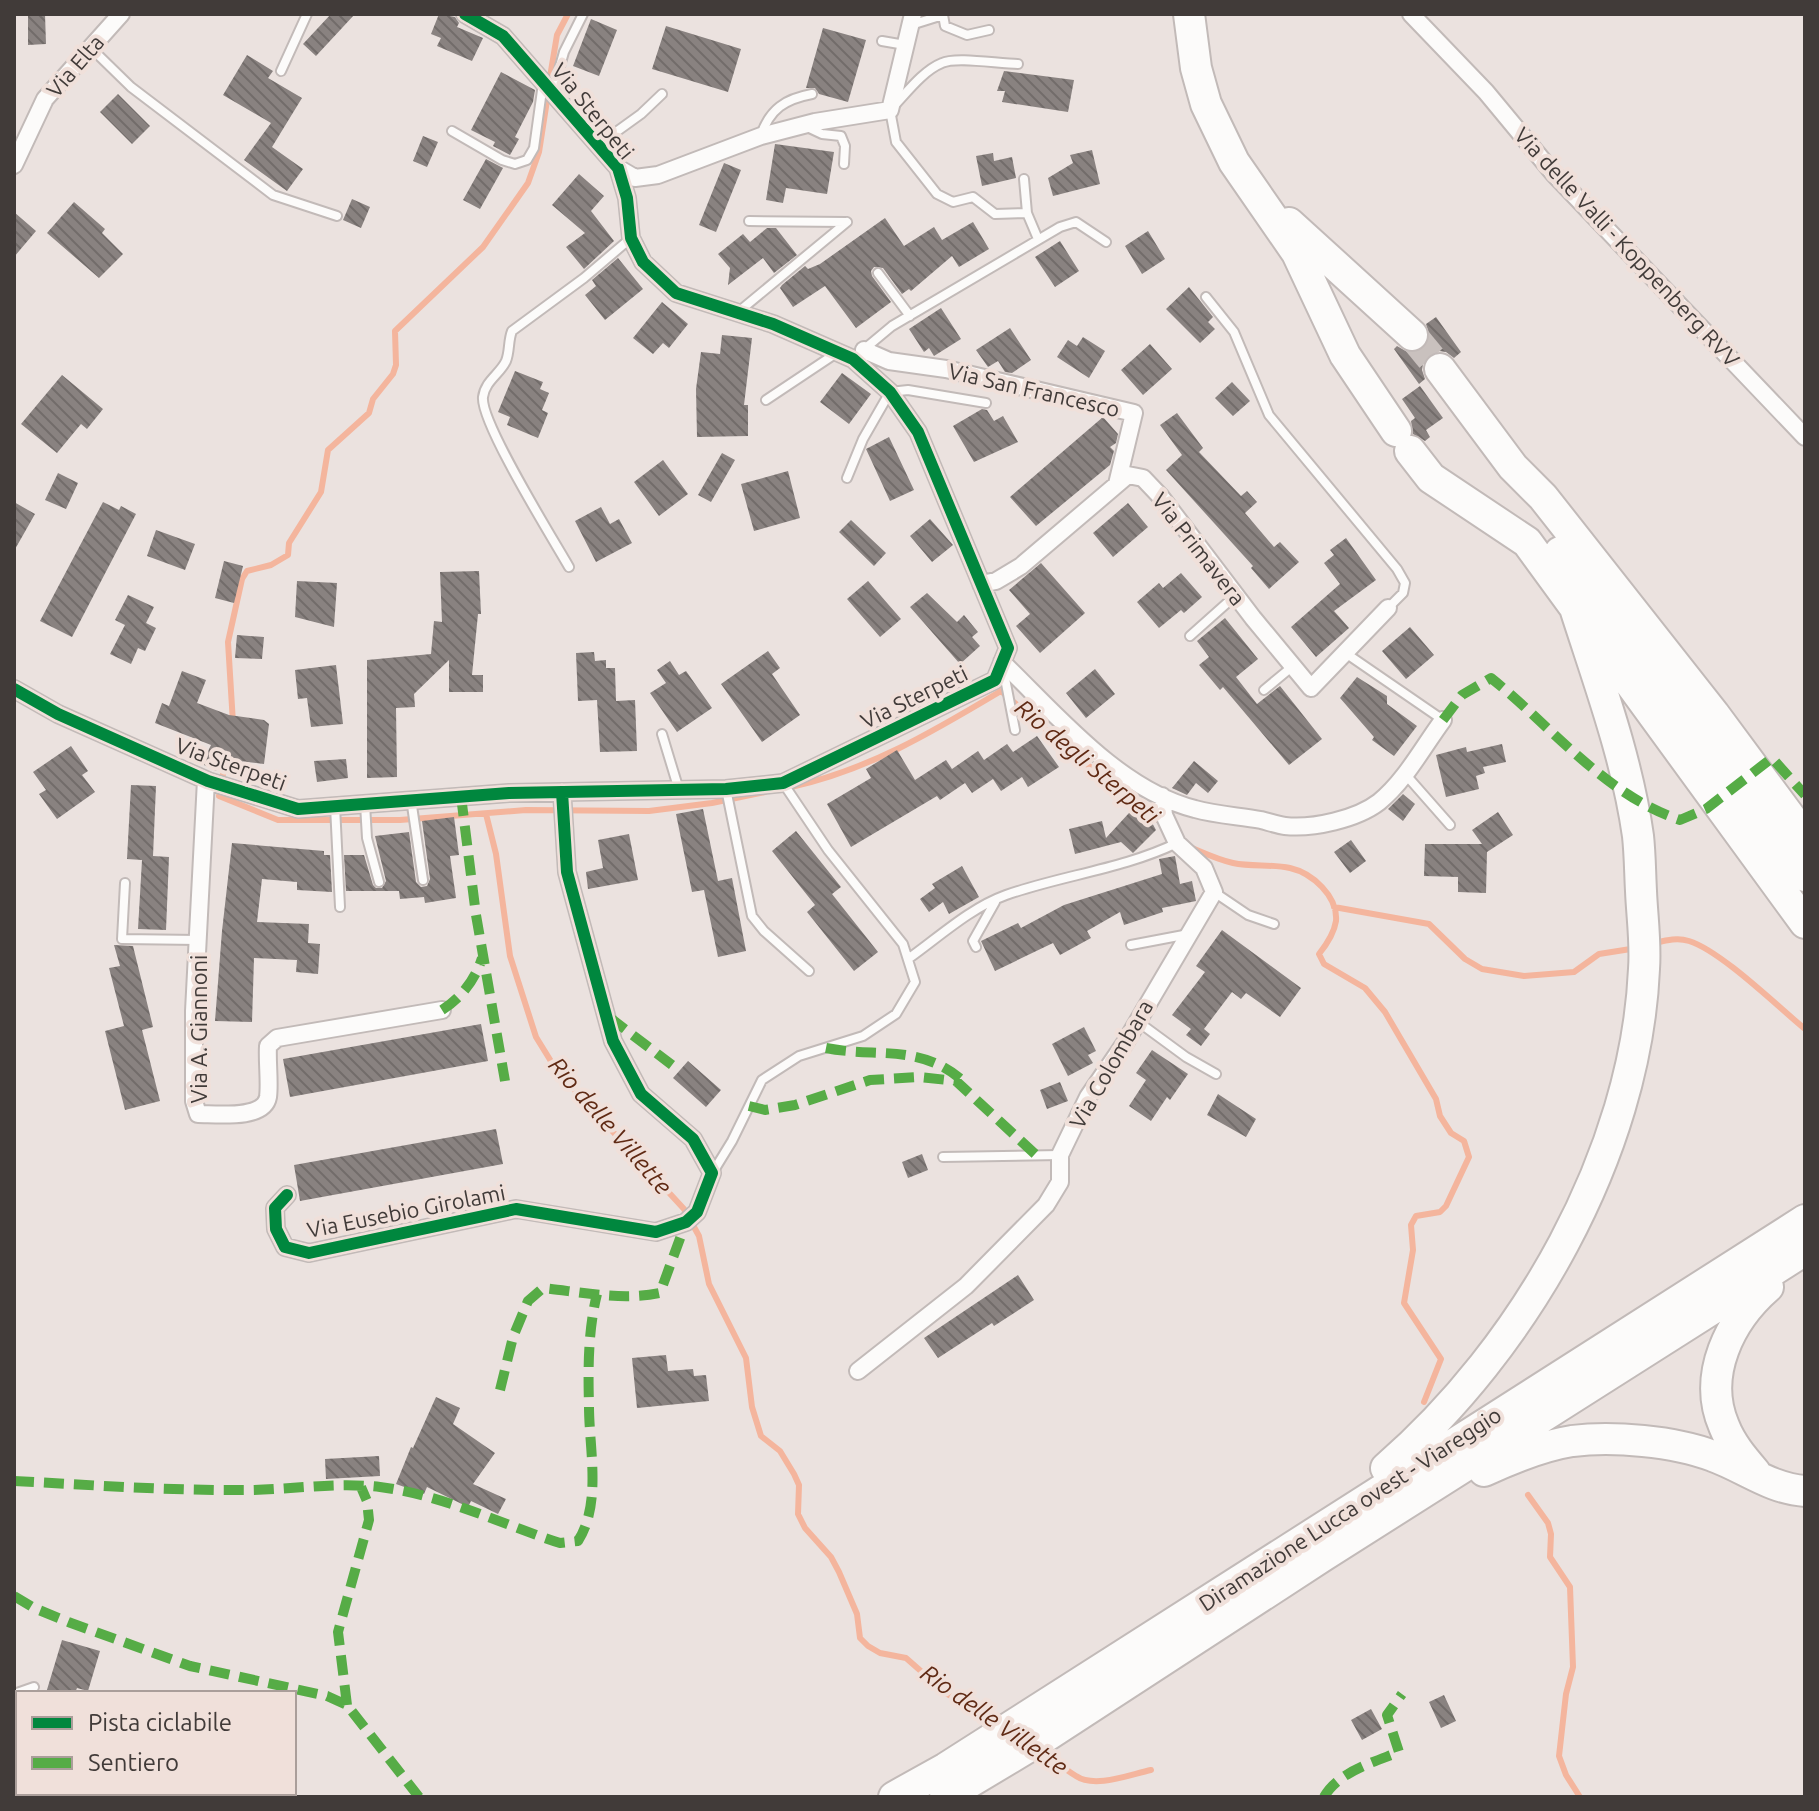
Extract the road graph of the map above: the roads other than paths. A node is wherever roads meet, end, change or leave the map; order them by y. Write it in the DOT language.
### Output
graph roads {
  1 [pos="121,14"];
  2 [pos="307,14"];
  3 [pos="465,14"];
  4 [pos="583,14"];
  5 [pos="943,14"];
  6 [pos="1189,14"];
  7 [pos="1411,14"];
  8 [pos="911,20"];
  9 [pos="989,30"];
  10 [pos="882,41"];
  11 [pos="905,45"];
  12 [pos="90,47"];
  13 [pos="1018,64"];
  14 [pos="281,71"];
  15 [pos="548,87"];
  16 [pos="662,94"];
  17 [pos="812,94"];
  18 [pos="890,110"];
  19 [pos="803,125"];
  20 [pos="452,131"];
  21 [pos="761,136"];
  22 [pos="598,145"];
  23 [pos="844,164"];
  24 [pos="14,165"];
  25 [pos="618,168"];
  26 [pos="1024,179"];
  27 [pos="1261,197"];
  28 [pos="1027,213"];
  29 [pos="337,216"];
  30 [pos="749,221"];
  31 [pos="631,238"];
  32 [pos="1038,239"];
  33 [pos="1106,242"];
  34 [pos="878,273"];
  35 [pos="1206,297"];
  36 [pos="737,313"];
  37 [pos="910,316"];
  38 [pos="1412,335"];
  39 [pos="852,354"];
  40 [pos="1440,369"];
  41 [pos="890,392"];
  42 [pos="766,400"];
  43 [pos="986,403"];
  44 [pos="1805,437"];
  45 [pos="1513,467"];
  46 [pos="847,478"];
  47 [pos="1117,484"];
  48 [pos="569,567"];
  49 [pos="981,584"];
  50 [pos="1236,595"];
  51 [pos="1388,608"];
  52 [pos="1575,608"];
  53 [pos="1190,636"];
  54 [pos="1347,654"];
  55 [pos="1002,662"];
  56 [pos="1293,666"];
  57 [pos="14,689"];
  58 [pos="1264,690"];
  59 [pos="1443,720"];
  60 [pos="1015,730"];
  61 [pos="662,734"];
  62 [pos="1404,773"];
  63 [pos="207,781"];
  64 [pos="787,788"];
  65 [pos="679,790"];
  66 [pos="726,795"];
  67 [pos="562,796"];
  68 [pos="1162,796"];
  69 [pos="411,804"];
  70 [pos="365,807"];
  71 [pos="335,808"];
  72 [pos="1450,825"];
  73 [pos="1805,837"];
  74 [pos="1176,838"];
  75 [pos="1805,876"];
  76 [pos="423,880"];
  77 [pos="379,882"];
  78 [pos="125,883"];
  79 [pos="1214,892"];
  80 [pos="996,900"];
  81 [pos="340,907"];
  82 [pos="1805,923"];
  83 [pos="1274,924"];
  84 [pos="1190,934"];
  85 [pos="199,940"];
  86 [pos="1131,945"];
  87 [pos="976,947"];
  88 [pos="908,959"];
  89 [pos="809,971"];
  90 [pos="442,1010"];
  91 [pos="1137,1021"];
  92 [pos="1216,1074"];
  93 [pos="1060,1155"];
  94 [pos="943,1157"];
  95 [pos="712,1173"];
  96 [pos="287,1195"];
  97 [pos="1805,1220"];
  98 [pos="1805,1250"];
  99 [pos="1805,1260"];
  100 [pos="858,1371"];
  101 [pos="1534,1407"];
  102 [pos="1758,1477"];
  103 [pos="1805,1491"];
  104 [pos="1314,1546"];
  105 [pos="1102,1684"];
  106 [pos="34,1687"];
  107 [pos="23,1691"];
  108 [pos="894,1797"];
  109 [pos="945,1797"];
  1 -- 12 [label="street, Via Elta"];
  2 -- 14 [label="lane"];
  3 -- 15 [label="street, Via Sterpeti"];
  4 -- 15 [label="lane"];
  5 -- 8 [label="lane"];
  5 -- 9 [label="lane"];
  6 -- 27 [label="highway"];
  7 -- 44 [label="street, Via delle Valli - Koppenberg RVV"];
  8 -- 11 [label="street"];
  10 -- 11 [label="lane"];
  11 -- 18 [label="street"];
  12 -- 24 [label="street, Via Elta"];
  12 -- 29 [label="lane"];
  13 -- 18 [label="lane"];
  15 -- 20 [label="lane"];
  15 -- 22 [label="street, Via Sterpeti"];
  16 -- 22 [label="lane"];
  17 -- 21 [label="lane"];
  18 -- 19 [label="street"];
  18 -- 28 [label="lane"];
  19 -- 21 [label="street"];
  19 -- 23 [label="lane"];
  21 -- 25 [label="street"];
  22 -- 25 [label="street, Via Sterpeti"];
  25 -- 31 [label="street, Via Sterpeti"];
  26 -- 28 [label="lane"];
  27 -- 38 [label="highway"];
  27 -- 52 [label="highway"];
  28 -- 32 [label="lane"];
  30 -- 36 [label="lane"];
  31 -- 36 [label="street, Via Sterpeti"];
  31 -- 48 [label="lane"];
  32 -- 33 [label="lane"];
  32 -- 37 [label="lane"];
  34 -- 37 [label="lane"];
  35 -- 51 [label="lane"];
  36 -- 39 [label="street, Via Sterpeti"];
  37 -- 39 [label="lane"];
  39 -- 41 [label="street, Via Sterpeti"];
  39 -- 42 [label="lane"];
  39 -- 47 [label="street, Via San Francesco"];
  40 -- 45 [label="highway"];
  41 -- 43 [label="lane"];
  41 -- 46 [label="lane"];
  41 -- 49 [label="street, Via Sterpeti"];
  45 -- 73 [label="highway"];
  45 -- 75 [label="highway"];
  47 -- 49 [label="street"];
  47 -- 50 [label="street, Via Primavera"];
  49 -- 55 [label="street, Via Sterpeti"];
  50 -- 53 [label="lane"];
  50 -- 56 [label="street, Via Primavera"];
  51 -- 54 [label="street, Via Primavera"];
  52 -- 82 [label="highway"];
  52 -- 104 [label="highway"];
  54 -- 56 [label="street, Via Primavera"];
  54 -- 59 [label="lane"];
  55 -- 60 [label="lane"];
  55 -- 64 [label="street, Via Sterpeti"];
  55 -- 68 [label="street"];
  56 -- 58 [label="lane"];
  57 -- 63 [label="street, Via Sterpeti"];
  59 -- 62 [label="street"];
  61 -- 65 [label="lane"];
  62 -- 68 [label="street"];
  62 -- 72 [label="lane"];
  63 -- 71 [label="street, Via Sterpeti"];
  63 -- 85 [label="street, Via A. Giannoni"];
  64 -- 66 [label="street, Via Sterpeti"];
  64 -- 88 [label="lane"];
  65 -- 66 [label="street, Via Sterpeti"];
  65 -- 67 [label="street, Via Sterpeti"];
  66 -- 89 [label="lane"];
  67 -- 69 [label="street, Via Sterpeti"];
  67 -- 95 [label="street"];
  68 -- 74 [label="street"];
  69 -- 70 [label="street, Via Sterpeti"];
  69 -- 76 [label="lane"];
  70 -- 71 [label="street, Via Sterpeti"];
  70 -- 77 [label="lane"];
  71 -- 81 [label="lane"];
  74 -- 79 [label="street"];
  74 -- 80 [label="lane"];
  78 -- 85 [label="lane"];
  79 -- 83 [label="lane"];
  79 -- 84 [label="street, Via Colombara"];
  80 -- 87 [label="lane"];
  80 -- 88 [label="lane"];
  84 -- 86 [label="lane"];
  84 -- 91 [label="street, Via Colombara"];
  85 -- 90 [label="street, Via A. Giannoni"];
  88 -- 95 [label="lane"];
  91 -- 92 [label="lane"];
  91 -- 93 [label="street, Via Colombara"];
  93 -- 94 [label="lane"];
  93 -- 100 [label="street, Via Colombara"];
  95 -- 96 [label="street, Via Eusebio Girolami"];
  97 -- 101 [label="highway, Diramazione Lucca ovest - Viareggio"];
  98 -- 101 [label="highway, Diramazione Lucca ovest - Viareggio"];
  99 -- 102 [label="highway"];
  101 -- 104 [label="highway, Diramazione Lucca ovest - Viareggio"];
  102 -- 103 [label="highway"];
  102 -- 104 [label="highway"];
  104 -- 105 [label="highway, Diramazione Lucca ovest - Viareggio"];
  105 -- 108 [label="highway, Diramazione Lucca ovest - Viareggio"];
  105 -- 109 [label="highway, Diramazione Lucca ovest - Viareggio"];
  106 -- 107 [label="lane"];
}
